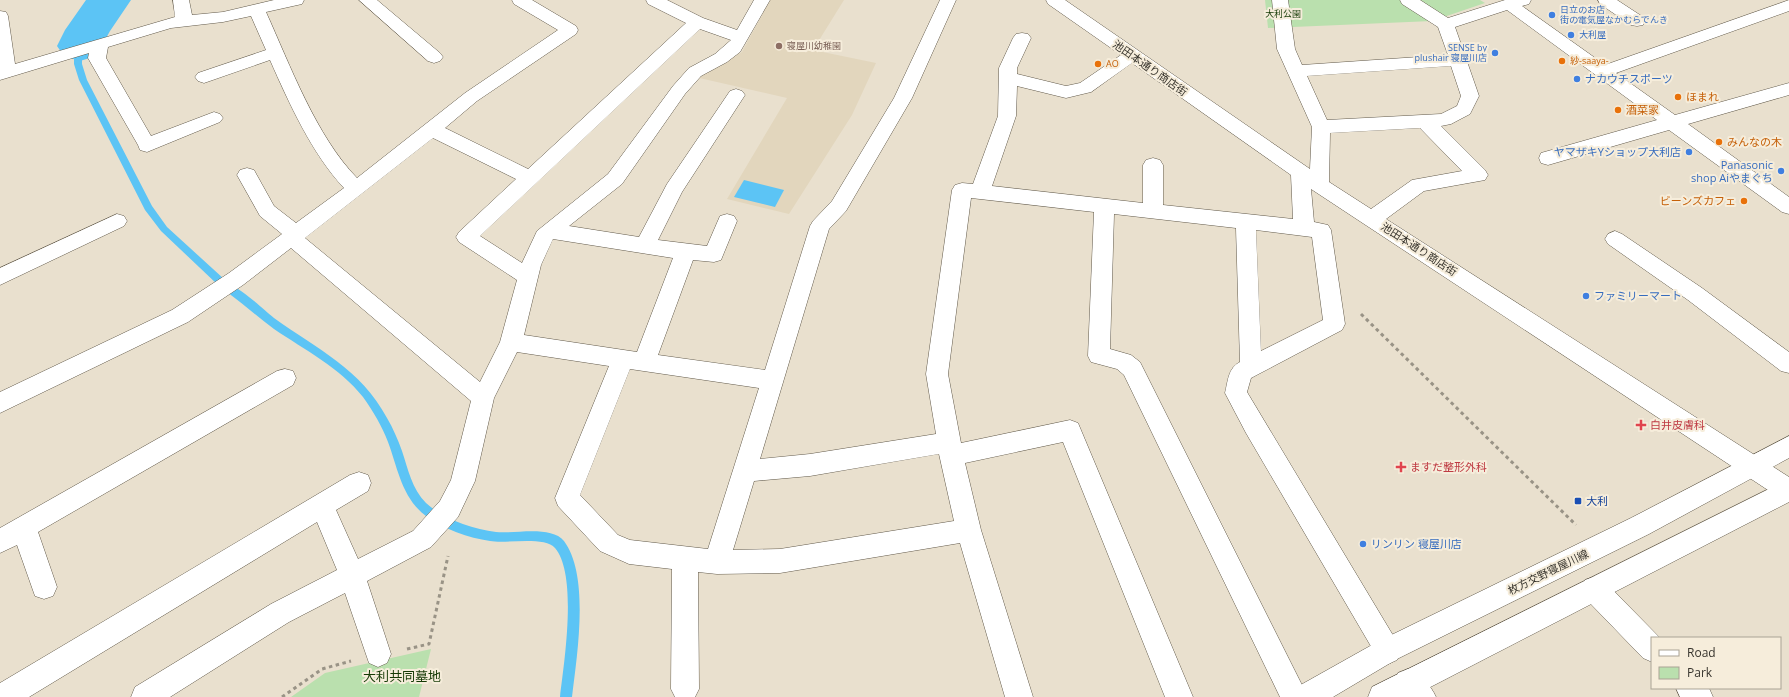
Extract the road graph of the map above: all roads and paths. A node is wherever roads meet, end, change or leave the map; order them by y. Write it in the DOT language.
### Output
graph roads {
  1 [pos="181,0"];
  2 [pos="296,0"];
  3 [pos="367,0"];
  4 [pos="520,0"];
  5 [pos="654,0"];
  6 [pos="762,0"];
  7 [pos="948,0"];
  8 [pos="1054,0"];
  9 [pos="1408,0"];
  10 [pos="1606,0"];
  11 [pos="1282,1"];
  12 [pos="1516,2"];
  13 [pos="1789,5"];
  14 [pos="256,9"];
  15 [pos="0,16"];
  16 [pos="184,21"];
  17 [pos="1637,21"];
  18 [pos="697,22"];
  19 [pos="1446,24"];
  20 [pos="742,38"];
  21 [pos="1022,38"];
  22 [pos="100,44"];
  23 [pos="276,52"];
  24 [pos="1132,54"];
  25 [pos="434,57"];
  26 [pos="1458,60"];
  27 [pos="1296,71"];
  28 [pos="4,72"];
  29 [pos="1602,72"];
  30 [pos="204,77"];
  31 [pos="1008,78"];
  32 [pos="1789,89"];
  33 [pos="736,95"];
  34 [pos="214,118"];
  35 [pos="1424,121"];
  36 [pos="1672,122"];
  37 [pos="1321,127"];
  38 [pos="430,129"];
  39 [pos="1548,158"];
  40 [pos="1153,165"];
  41 [pos="1300,171"];
  42 [pos="247,175"];
  43 [pos="530,178"];
  44 [pos="1319,185"];
  45 [pos="356,189"];
  46 [pos="980,192"];
  47 [pos="1781,192"];
  48 [pos="1104,206"];
  49 [pos="1789,207"];
  50 [pos="1153,212"];
  51 [pos="1372,219"];
  52 [pos="117,221"];
  53 [pos="727,222"];
  54 [pos="1246,222"];
  55 [pos="1304,228"];
  56 [pos="549,230"];
  57 [pos="293,236"];
  58 [pos="1615,240"];
  59 [pos="645,246"];
  60 [pos="686,252"];
  61 [pos="0,277"];
  62 [pos="528,277"];
  63 [pos="1331,298"];
  64 [pos="511,342"];
  65 [pos="634,361"];
  66 [pos="1789,364"];
  67 [pos="1251,367"];
  68 [pos="285,378"];
  69 [pos="772,381"];
  70 [pos="482,398"];
  71 [pos="0,403"];
  72 [pos="1789,446"];
  73 [pos="950,449"];
  74 [pos="1754,467"];
  75 [pos="745,471"];
  76 [pos="359,483"];
  77 [pos="1789,490"];
  78 [pos="322,505"];
  79 [pos="24,528"];
  80 [pos="969,530"];
  81 [pos="0,541"];
  82 [pos="1598,548"];
  83 [pos="685,558"];
  84 [pos="717,562"];
  85 [pos="352,576"];
  86 [pos="44,587"];
  87 [pos="1594,589"];
  88 [pos="1651,648"];
  89 [pos="1388,651"];
  90 [pos="378,654"];
  91 [pos="685,689"];
  92 [pos="1691,689"];
  93 [pos="1415,690"];
  94 [pos="3,697"];
  95 [pos="145,697"];
  96 [pos="1019,697"];
  97 [pos="1179,697"];
  98 [pos="1294,697"];
  99 [pos="1307,697"];
  100 [pos="1382,697"];
  101 [pos="1699,697"];
  1 -- 16 [label="street"];
  2 -- 14 [label="street"];
  3 -- 25 [label="street"];
  4 -- 38 [label="street"];
  5 -- 18 [label="street"];
  6 -- 20 [label="street"];
  7 -- 69 [label="street"];
  8 -- 24 [label="street, 池田本通り商店街"];
  9 -- 19 [label="street"];
  10 -- 17 [label="street"];
  11 -- 27 [label="street"];
  12 -- 19 [label="street"];
  12 -- 29 [label="street"];
  13 -- 29 [label="street"];
  14 -- 16 [label="street"];
  14 -- 23 [label="street"];
  15 -- 28 [label="street"];
  16 -- 22 [label="street"];
  18 -- 20 [label="street"];
  18 -- 43 [label="street"];
  19 -- 26 [label="street"];
  20 -- 56 [label="street"];
  21 -- 31 [label="street"];
  22 -- 28 [label="street"];
  22 -- 34 [label="street"];
  23 -- 30 [label="street"];
  23 -- 45 [label="street"];
  24 -- 31 [label="street"];
  24 -- 41 [label="street, 池田本通り商店街"];
  26 -- 27 [label="street"];
  26 -- 35 [label="street"];
  27 -- 37 [label="street"];
  29 -- 36 [label="street"];
  31 -- 46 [label="street"];
  32 -- 36 [label="street"];
  33 -- 59 [label="street"];
  35 -- 37 [label="street"];
  35 -- 51 [label="street"];
  36 -- 39 [label="street"];
  36 -- 47 [label="street"];
  37 -- 44 [label="street"];
  38 -- 43 [label="street"];
  38 -- 45 [label="street"];
  40 -- 50 [label="street"];
  41 -- 44 [label="street, 池田本通り商店街"];
  41 -- 55 [label="street"];
  42 -- 57 [label="street"];
  43 -- 62 [label="street"];
  44 -- 51 [label="street, 池田本通り商店街"];
  45 -- 57 [label="street"];
  46 -- 48 [label="street"];
  46 -- 73 [label="street"];
  47 -- 49 [label="street"];
  48 -- 50 [label="street"];
  48 -- 98 [label="street"];
  50 -- 54 [label="street"];
  51 -- 74 [label="street, 池田本通り商店街"];
  52 -- 61 [label="street"];
  53 -- 60 [label="street"];
  54 -- 55 [label="street"];
  54 -- 67 [label="street"];
  55 -- 63 [label="street"];
  56 -- 59 [label="street"];
  56 -- 62 [label="street"];
  57 -- 70 [label="street"];
  57 -- 71 [label="street"];
  58 -- 66 [label="street"];
  59 -- 60 [label="street"];
  60 -- 65 [label="street"];
  62 -- 64 [label="street"];
  63 -- 67 [label="street"];
  63 -- 82 [label="path"];
  64 -- 65 [label="street"];
  64 -- 70 [label="street"];
  65 -- 69 [label="street"];
  65 -- 83 [label="street"];
  67 -- 89 [label="street"];
  68 -- 79 [label="street"];
  69 -- 75 [label="street"];
  70 -- 85 [label="street"];
  72 -- 74 [label="street, 枚方交野寝屋川線"];
  73 -- 75 [label="street"];
  73 -- 80 [label="street"];
  73 -- 97 [label="street"];
  74 -- 77 [label="street, 池田本通り商店街"];
  74 -- 82 [label="street, 枚方交野寝屋川線"];
  75 -- 84 [label="street"];
  76 -- 78 [label="street"];
  77 -- 87 [label="street"];
  78 -- 85 [label="street"];
  78 -- 94 [label="street"];
  79 -- 81 [label="street"];
  79 -- 86 [label="street"];
  80 -- 84 [label="street"];
  80 -- 96 [label="street"];
  82 -- 89 [label="street, 枚方交野寝屋川線"];
  83 -- 84 [label="street"];
  83 -- 91 [label="street"];
  85 -- 90 [label="street"];
  85 -- 95 [label="street"];
  87 -- 88 [label="street"];
  87 -- 93 [label="street"];
  89 -- 99 [label="street, 枚方交野寝屋川線"];
  92 -- 101 [label="street"];
  93 -- 100 [label="street"];
}
